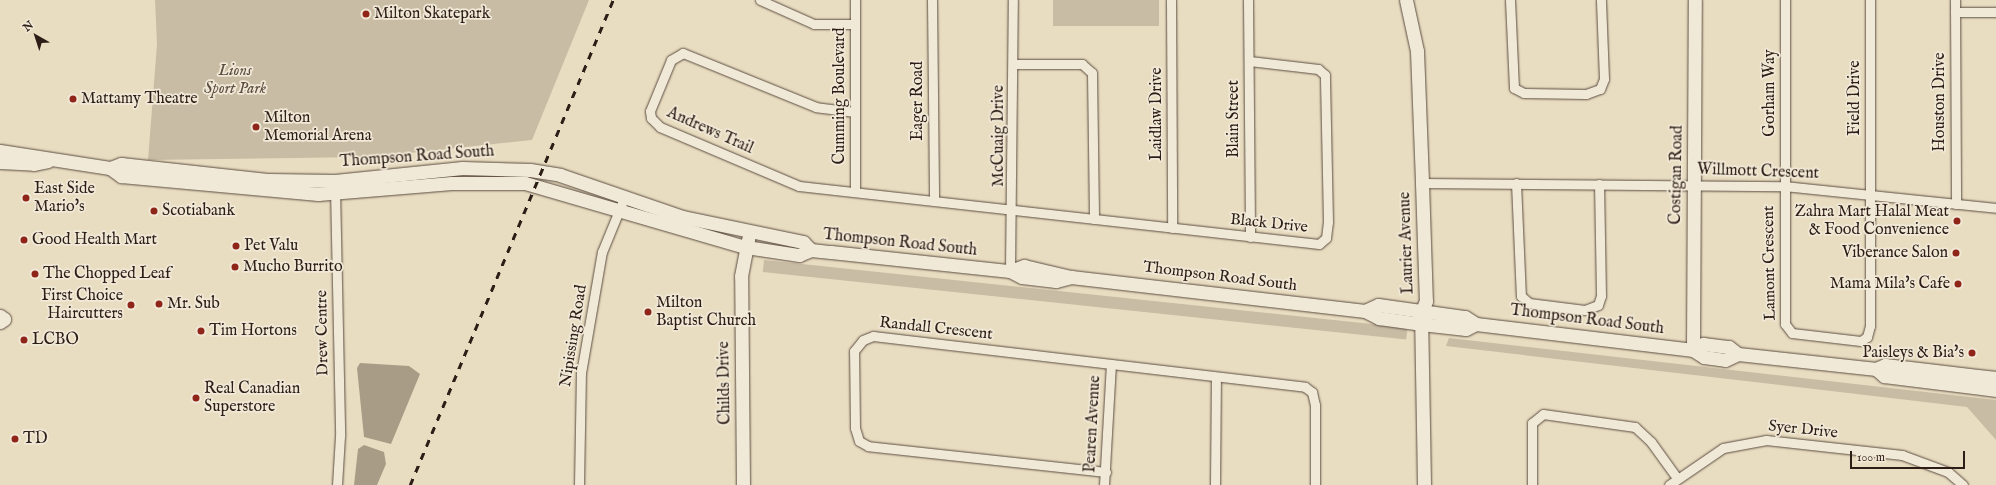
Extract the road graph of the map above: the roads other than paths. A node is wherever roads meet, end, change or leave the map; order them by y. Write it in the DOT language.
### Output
graph roads {
  1 [pos="762,0"];
  2 [pos="855,0"];
  3 [pos="932,0"];
  4 [pos="1013,0"];
  5 [pos="1171,0"];
  6 [pos="1248,0"];
  7 [pos="1406,0"];
  8 [pos="1510,0"];
  9 [pos="1601,0"];
  10 [pos="1695,0"];
  11 [pos="1785,0"];
  12 [pos="1870,0"];
  13 [pos="1955,0"];
  14 [pos="1955,12"];
  15 [pos="1996,12"];
  16 [pos="854,24"];
  17 [pos="1249,61"];
  18 [pos="1014,64"];
  19 [pos="856,112"];
  20 [pos="0,151"];
  21 [pos="48,161"];
  22 [pos="0,162"];
  23 [pos="110,168"];
  24 [pos="335,181"];
  25 [pos="1422,182"];
  26 [pos="1516,183"];
  27 [pos="1600,184"];
  28 [pos="1694,184"];
  29 [pos="1784,186"];
  30 [pos="855,192"];
  31 [pos="335,194"];
  32 [pos="1871,195"];
  33 [pos="625,196"];
  34 [pos="934,201"];
  35 [pos="1956,204"];
  36 [pos="1996,208"];
  37 [pos="1014,210"];
  38 [pos="619,211"];
  39 [pos="1094,219"];
  40 [pos="1172,228"];
  41 [pos="749,234"];
  42 [pos="1250,237"];
  43 [pos="746,247"];
  44 [pos="811,250"];
  45 [pos="1010,271"];
  46 [pos="0,316"];
  47 [pos="1421,318"];
  48 [pos="0,322"];
  49 [pos="1693,350"];
  50 [pos="1111,364"];
  51 [pos="1876,369"];
  52 [pos="1216,378"];
  53 [pos="1996,378"];
  54 [pos="1996,390"];
  55 [pos="1106,472"];
  56 [pos="1677,478"];
  57 [pos="337,485"];
  58 [pos="579,485"];
  59 [pos="743,485"];
  60 [pos="1104,485"];
  61 [pos="1215,485"];
  62 [pos="1316,485"];
  63 [pos="1424,485"];
  64 [pos="1532,485"];
  65 [pos="1669,485"];
  66 [pos="1963,485"];
  1 -- 16 [label="street"];
  2 -- 16 [label="street, Cumming Boulevard"];
  3 -- 34 [label="street, Eager Road"];
  4 -- 18 [label="street, McCuaig Drive"];
  5 -- 40 [label="street, Laidlaw Drive"];
  6 -- 17 [label="street, Blain Street"];
  7 -- 25 [label="main road, Laurier Avenue"];
  8 -- 9 [label="street"];
  10 -- 28 [label="main road, Costigan Road"];
  11 -- 29 [label="street, Gorham Way"];
  12 -- 32 [label="street, Field Drive"];
  13 -- 14 [label="street, Houston Drive"];
  14 -- 15 [label="street"];
  14 -- 35 [label="street, Houston Drive"];
  16 -- 19 [label="street, Cumming Boulevard"];
  17 -- 42 [label="street, Blain Street"];
  17 -- 42 [label="street, Black Drive"];
  18 -- 37 [label="street, McCuaig Drive"];
  18 -- 39 [label="street"];
  19 -- 30 [label="street, Cumming Boulevard"];
  19 -- 30 [label="street, Andrews Trail"];
  20 -- 21 [label="main road, Thompson Road South"];
  21 -- 22 [label="main road, Thompson Road South"];
  21 -- 23 [label="main road, Thompson Road South"];
  23 -- 24 [label="main road, Thompson Road South"];
  23 -- 31 [label="main road, Thompson Road South"];
  24 -- 31 [label="street, Drew Centre"];
  24 -- 33 [label="main road, Thompson Road South"];
  25 -- 26 [label="street, Willmott Crescent"];
  25 -- 47 [label="main road, Laurier Avenue"];
  26 -- 27 [label="street, Willmott Crescent"];
  26 -- 27 [label="street"];
  27 -- 28 [label="street, Willmott Crescent"];
  28 -- 29 [label="street, Willmott Crescent"];
  28 -- 49 [label="main road, Costigan Road"];
  29 -- 32 [label="street, Willmott Crescent"];
  29 -- 32 [label="street, Lamont Crescent"];
  30 -- 34 [label="street, Andrews Trail"];
  31 -- 38 [label="main road, Thompson Road South"];
  31 -- 57 [label="street, Drew Centre"];
  32 -- 35 [label="street, Willmott Crescent"];
  33 -- 38 [label="street, Nipissing Road"];
  33 -- 41 [label="main road, Thompson Road South"];
  34 -- 37 [label="street, Andrews Trail"];
  35 -- 36 [label="street, Willmott Crescent"];
  37 -- 39 [label="street, Black Drive"];
  37 -- 45 [label="street, McCuaig Drive"];
  38 -- 43 [label="main road, Thompson Road South"];
  38 -- 58 [label="street, Nipissing Road"];
  39 -- 40 [label="street, Black Drive"];
  40 -- 42 [label="street, Black Drive"];
  41 -- 43 [label="main road, Childs Drive"];
  41 -- 44 [label="main road, Thompson Road South"];
  43 -- 44 [label="main road, Thompson Road South"];
  43 -- 59 [label="main road, Childs Drive"];
  44 -- 45 [label="main road, Thompson Road South"];
  45 -- 47 [label="main road, Thompson Road South"];
  46 -- 48 [label="main road"];
  47 -- 49 [label="main road, Thompson Road South"];
  47 -- 63 [label="main road, Laurier Avenue"];
  49 -- 51 [label="main road, Thompson Road South"];
  50 -- 52 [label="street, Randall Crescent"];
  50 -- 55 [label="street, Pearen Avenue"];
  50 -- 55 [label="street, Randall Crescent"];
  51 -- 53 [label="main road, Thompson Road South"];
  51 -- 54 [label="main road, Thompson Road South"];
  52 -- 61 [label="street"];
  52 -- 62 [label="street, Randall Crescent"];
  55 -- 60 [label="street, Pearen Avenue"];
  56 -- 64 [label="street"];
  56 -- 65 [label="street, Syer Drive"];
  56 -- 66 [label="street, Syer Drive"];
}
